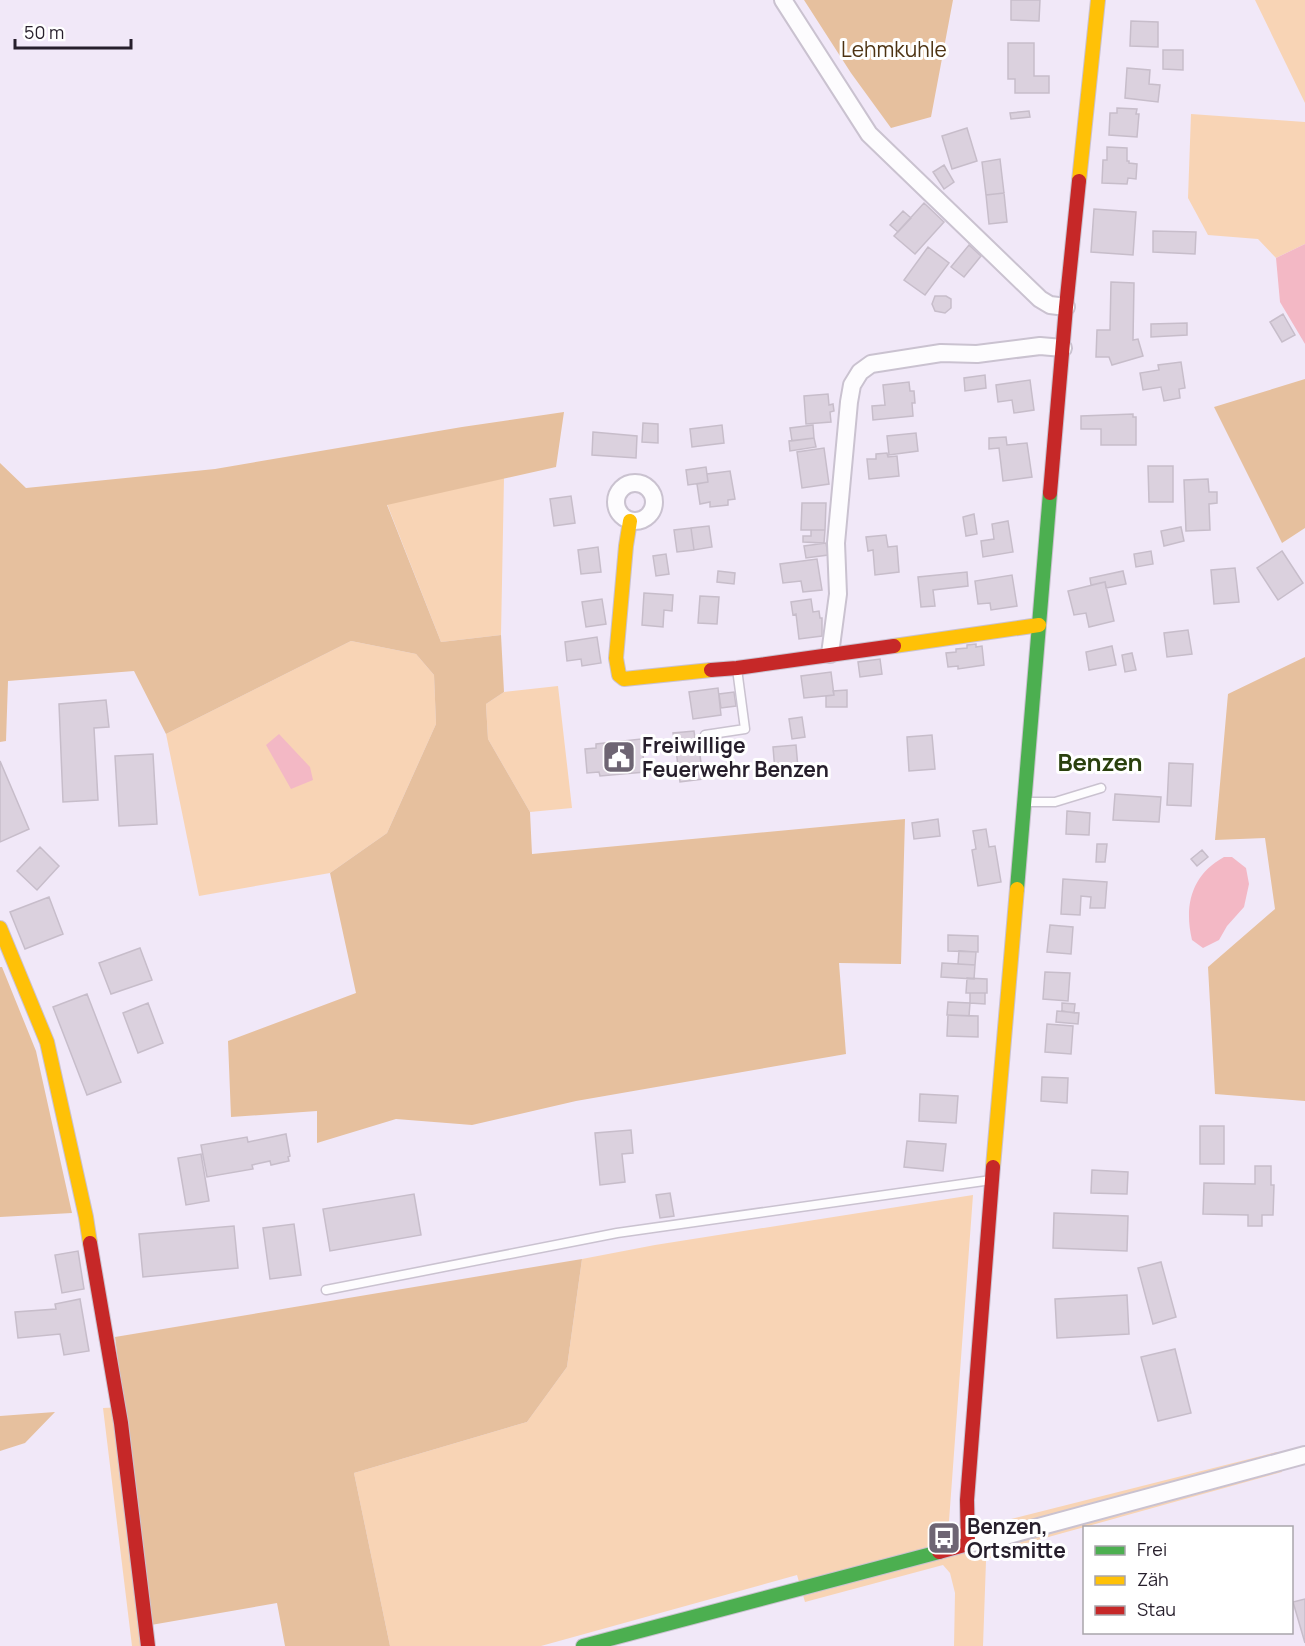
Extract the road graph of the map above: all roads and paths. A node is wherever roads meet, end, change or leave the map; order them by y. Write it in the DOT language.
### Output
graph roads {
  1 [pos="783,0"];
  2 [pos="1098,0"];
  3 [pos="1066,307"];
  4 [pos="1063,348"];
  5 [pos="630,521"];
  6 [pos="1038,626"];
  7 [pos="830,654"];
  8 [pos="737,668"];
  9 [pos="705,735"];
  10 [pos="1101,788"];
  11 [pos="1025,802"];
  12 [pos="0,928"];
  13 [pos="992,1180"];
  14 [pos="326,1290"];
  15 [pos="1305,1455"];
  16 [pos="968,1544"];
  17 [pos="148,1646"];
  18 [pos="583,1646"];
  1 -- 3 [label="street"];
  2 -- 3 [label="street"];
  3 -- 4 [label="street"];
  4 -- 6 [label="street"];
  4 -- 7 [label="street"];
  5 -- 8 [label="street"];
  6 -- 7 [label="street"];
  6 -- 11 [label="street"];
  7 -- 8 [label="street"];
  8 -- 9 [label="lane"];
  10 -- 11 [label="lane"];
  11 -- 13 [label="street"];
  12 -- 17 [label="street"];
  13 -- 14 [label="lane"];
  13 -- 16 [label="street"];
  15 -- 16 [label="street"];
  16 -- 18 [label="street"];
}
